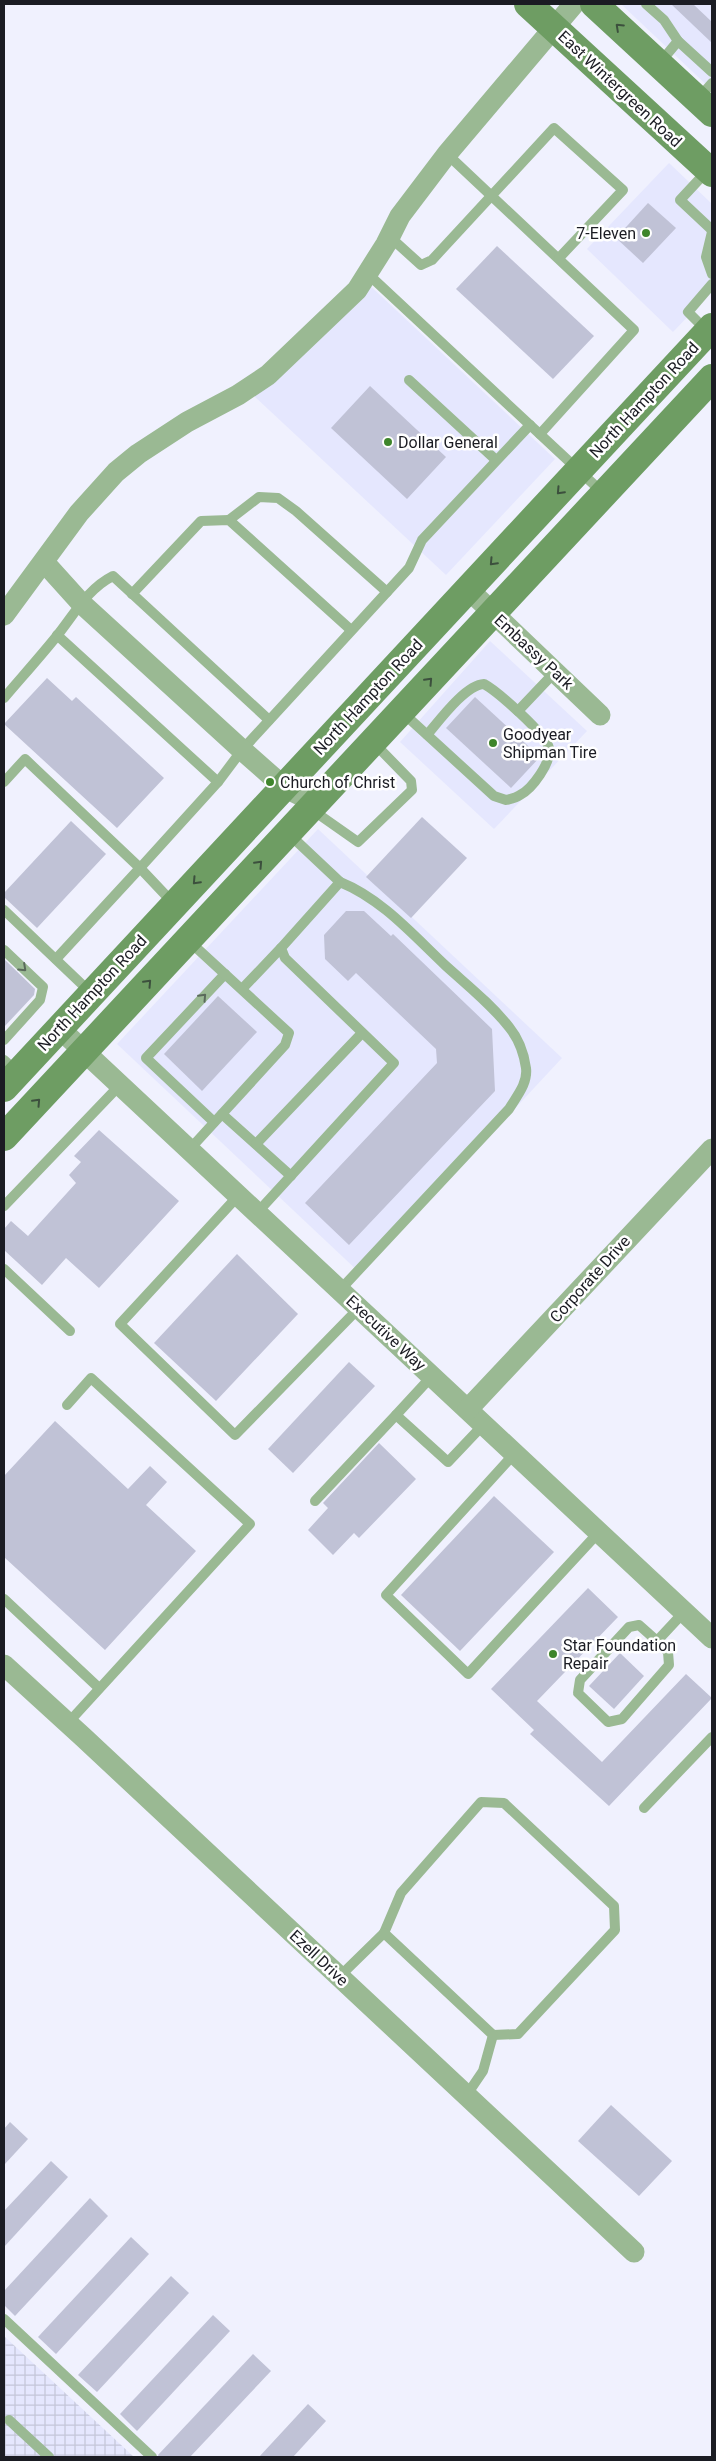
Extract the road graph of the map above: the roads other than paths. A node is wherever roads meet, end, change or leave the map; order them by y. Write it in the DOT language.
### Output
graph roads {
  1 [pos="528,4"];
  2 [pos="574,4"];
  3 [pos="594,4"];
  4 [pos="646,4"];
  5 [pos="553,26"];
  6 [pos="678,41"];
  7 [pos="659,64"];
  8 [pos="712,72"];
  9 [pos="707,98"];
  10 [pos="447,154"];
  11 [pos="710,172"];
  12 [pos="491,196"];
  13 [pos="712,231"];
  14 [pos="390,237"];
  15 [pos="559,258"];
  16 [pos="368,274"];
  17 [pos="712,274"];
  18 [pos="712,284"];
  19 [pos="710,330"];
  20 [pos="712,378"];
  21 [pos="409,380"];
  22 [pos="530,425"];
  23 [pos="540,434"];
  24 [pos="496,460"];
  25 [pos="579,470"];
  26 [pos="604,494"];
  27 [pos="230,520"];
  28 [pos="44,562"];
  29 [pos="468,589"];
  30 [pos="386,592"];
  31 [pos="132,594"];
  32 [pos="81,603"];
  33 [pos="493,614"];
  34 [pos="4,615"];
  35 [pos="351,630"];
  36 [pos="58,635"];
  37 [pos="555,672"];
  38 [pos="4,698"];
  39 [pos="401,712"];
  40 [pos="518,712"];
  41 [pos="600,715"];
  42 [pos="269,720"];
  43 [pos="427,734"];
  44 [pos="372,742"];
  45 [pos="242,750"];
  46 [pos="4,782"];
  47 [pos="218,782"];
  48 [pos="284,787"];
  49 [pos="313,806"];
  50 [pos="288,833"];
  51 [pos="140,868"];
  52 [pos="340,882"];
  53 [pos="174,905"];
  54 [pos="4,910"];
  55 [pos="188,940"];
  56 [pos="281,948"];
  57 [pos="4,950"];
  58 [pos="56,959"];
  59 [pos="225,974"];
  60 [pos="242,990"];
  61 [pos="92,993"];
  62 [pos="59,1028"];
  63 [pos="362,1033"];
  64 [pos="4,1040"];
  65 [pos="83,1053"];
  66 [pos="9,1073"];
  67 [pos="119,1086"];
  68 [pos="222,1114"];
  69 [pos="214,1122"];
  70 [pos="4,1137"];
  71 [pos="256,1144"];
  72 [pos="712,1148"];
  73 [pos="189,1150"];
  74 [pos="291,1176"];
  75 [pos="238,1196"];
  76 [pos="4,1206"];
  77 [pos="257,1214"];
  78 [pos="4,1269"];
  79 [pos="340,1290"];
  80 [pos="359,1308"];
  81 [pos="70,1332"];
  82 [pos="432,1376"];
  83 [pos="66,1406"];
  84 [pos="468,1409"];
  85 [pos="396,1415"];
  86 [pos="484,1424"];
  87 [pos="515,1453"];
  88 [pos="315,1501"];
  89 [pos="599,1532"];
  90 [pos="4,1599"];
  91 [pos="684,1612"];
  92 [pos="712,1638"];
  93 [pos="657,1641"];
  94 [pos="4,1665"];
  95 [pos="99,1688"];
  96 [pos="68,1723"];
  97 [pos="712,1737"];
  98 [pos="644,1808"];
  99 [pos="384,1933"];
  100 [pos="338,1977"];
  101 [pos="493,2036"];
  102 [pos="466,2096"];
  103 [pos="634,2252"];
  104 [pos="4,2319"];
  105 [pos="9,2420"];
  106 [pos="49,2457"];
  107 [pos="152,2457"];
  1 -- 5 [label="main road, East Wintergreen Road"];
  2 -- 5 [label="street"];
  7 -- 3 [label="main road, one-way"];
  4 -- 6 [label="lane"];
  5 -- 10 [label="street"];
  5 -- 11 [label="main road, East Wintergreen Road"];
  6 -- 7 [label="lane"];
  6 -- 8 [label="lane"];
  7 -- 9 [label="main road"];
  10 -- 12 [label="lane"];
  10 -- 14 [label="street"];
  11 -- 13 [label="lane"];
  12 -- 14 [label="lane"];
  12 -- 15 [label="lane"];
  12 -- 15 [label="lane"];
  13 -- 17 [label="lane"];
  14 -- 16 [label="street"];
  15 -- 23 [label="lane"];
  16 -- 22 [label="lane"];
  16 -- 28 [label="street"];
  18 -- 19 [label="lane"];
  19 -- 25 [label="main road, North Hampton Road"];
  20 -- 26 [label="main road, North Hampton Road"];
  21 -- 24 [label="lane"];
  22 -- 23 [label="lane"];
  22 -- 24 [label="lane"];
  23 -- 25 [label="lane"];
  24 -- 30 [label="lane"];
  25 -- 26 [label="lane"];
  25 -- 29 [label="main road, North Hampton Road, one-way"];
  26 -- 33 [label="main road, North Hampton Road"];
  27 -- 30 [label="lane"];
  27 -- 31 [label="lane"];
  27 -- 35 [label="lane"];
  28 -- 32 [label="street"];
  28 -- 34 [label="street"];
  29 -- 33 [label="street, Embassy Park"];
  29 -- 48 [label="main road, North Hampton Road"];
  30 -- 35 [label="lane"];
  31 -- 32 [label="lane"];
  31 -- 42 [label="lane"];
  32 -- 36 [label="lane"];
  32 -- 45 [label="street"];
  33 -- 37 [label="street, Embassy Park"];
  39 -- 33 [label="main road, North Hampton Road, one-way"];
  35 -- 42 [label="lane"];
  36 -- 38 [label="lane"];
  36 -- 47 [label="lane"];
  37 -- 40 [label="lane"];
  37 -- 41 [label="street, Embassy Park"];
  39 -- 43 [label="lane"];
  39 -- 44 [label="main road, North Hampton Road"];
  40 -- 43 [label="lane"];
  40 -- 43 [label="lane"];
  42 -- 45 [label="lane"];
  44 -- 49 [label="main road, North Hampton Road"];
  44 -- 49 [label="lane"];
  45 -- 47 [label="lane"];
  45 -- 48 [label="street"];
  46 -- 51 [label="lane"];
  47 -- 51 [label="lane"];
  48 -- 49 [label="street"];
  48 -- 53 [label="main road, North Hampton Road, one-way"];
  49 -- 50 [label="main road, North Hampton Road"];
  50 -- 52 [label="lane"];
  55 -- 50 [label="main road, North Hampton Road, one-way"];
  51 -- 53 [label="lane"];
  51 -- 58 [label="lane"];
  52 -- 56 [label="lane"];
  52 -- 79 [label="lane"];
  53 -- 61 [label="main road, North Hampton Road"];
  54 -- 58 [label="lane"];
  55 -- 59 [label="lane"];
  65 -- 55 [label="main road, North Hampton Road, one-way"];
  56 -- 60 [label="lane"];
  56 -- 63 [label="lane"];
  57 -- 64 [label="lane, one-way"];
  58 -- 61 [label="lane"];
  59 -- 60 [label="lane"];
  69 -- 59 [label="lane, one-way"];
  60 -- 68 [label="lane"];
  61 -- 62 [label="main road, North Hampton Road"];
  62 -- 65 [label="street, Executive Way"];
  62 -- 66 [label="main road, North Hampton Road"];
  63 -- 71 [label="lane"];
  63 -- 74 [label="lane"];
  65 -- 67 [label="street, Executive Way"];
  70 -- 65 [label="main road, North Hampton Road, one-way"];
  67 -- 73 [label="street, Executive Way"];
  67 -- 76 [label="lane"];
  68 -- 69 [label="lane"];
  68 -- 71 [label="lane"];
  69 -- 73 [label="lane"];
  71 -- 74 [label="lane"];
  72 -- 84 [label="street, Corporate Drive"];
  73 -- 75 [label="street, Executive Way"];
  74 -- 77 [label="lane"];
  75 -- 77 [label="street, Executive Way"];
  75 -- 80 [label="lane"];
  77 -- 79 [label="street, Executive Way"];
  78 -- 81 [label="lane"];
  79 -- 80 [label="street, Executive Way"];
  80 -- 82 [label="street, Executive Way"];
  82 -- 84 [label="street, Executive Way"];
  82 -- 85 [label="lane"];
  83 -- 95 [label="lane"];
  84 -- 86 [label="street, Executive Way"];
  85 -- 86 [label="lane"];
  85 -- 88 [label="lane"];
  86 -- 87 [label="street, Executive Way"];
  87 -- 89 [label="street, Executive Way"];
  87 -- 89 [label="lane"];
  89 -- 91 [label="street, Executive Way"];
  90 -- 95 [label="lane"];
  91 -- 92 [label="street, Executive Way"];
  91 -- 93 [label="lane"];
  93 -- 93 [label="lane"];
  94 -- 96 [label="street, Ezell Drive"];
  95 -- 96 [label="lane"];
  96 -- 100 [label="street, Ezell Drive"];
  97 -- 98 [label="lane"];
  99 -- 100 [label="lane"];
  99 -- 101 [label="lane"];
  99 -- 101 [label="lane"];
  100 -- 102 [label="street, Ezell Drive"];
  101 -- 102 [label="lane"];
  102 -- 103 [label="street, Ezell Drive"];
  104 -- 107 [label="lane"];
  105 -- 106 [label="lane"];
}
